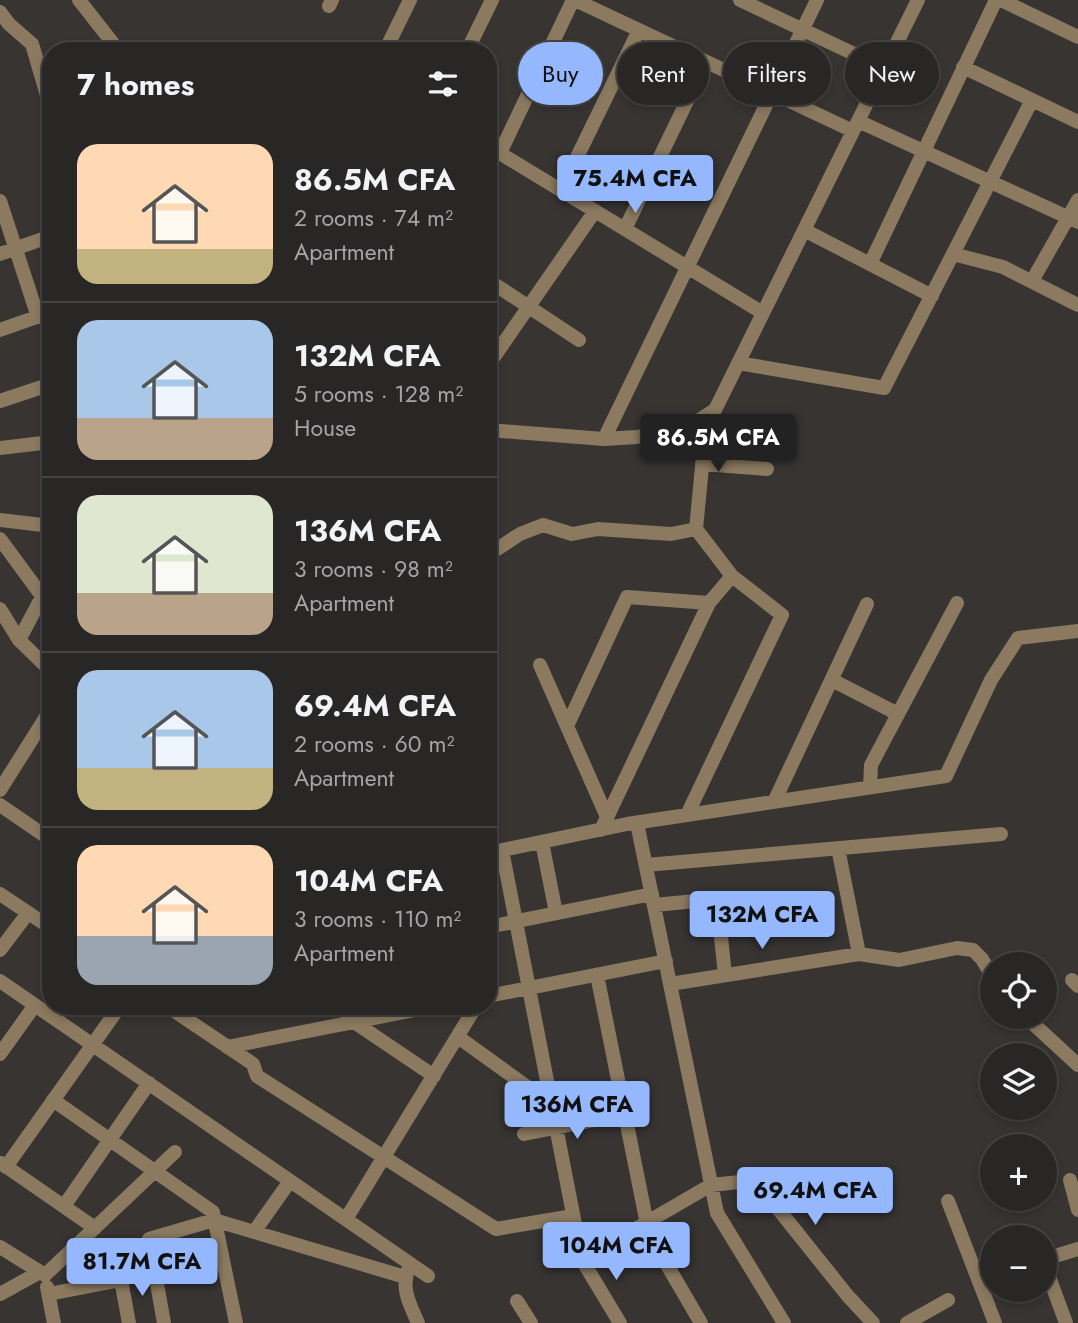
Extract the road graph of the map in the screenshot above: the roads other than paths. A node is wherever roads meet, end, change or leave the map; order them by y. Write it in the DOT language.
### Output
graph roads {
  1 [pos="79,0"];
  2 [pos="410,0"];
  3 [pos="492,0"];
  4 [pos="574,0"];
  5 [pos="740,0"];
  6 [pos="817,0"];
  7 [pos="918,0"];
  8 [pos="996,0"];
  9 [pos="1001,0"];
  10 [pos="0,12"];
  11 [pos="802,29"];
  12 [pos="639,30"];
  13 [pos="1078,37"];
  14 [pos="113,42"];
  15 [pos="389,42"];
  16 [pos="471,42"];
  17 [pos="664,42"];
  18 [pos="796,42"];
  19 [pos="897,42"];
  20 [pos="845,49"];
  21 [pos="964,67"];
  22 [pos="42,78"];
  23 [pos="1032,100"];
  24 [pos="685,105"];
  25 [pos="766,105"];
  26 [pos="803,105"];
  27 [pos="866,105"];
  28 [pos="1078,122"];
  29 [pos="856,126"];
  30 [pos="497,144"];
  31 [pos="924,151"];
  32 [pos="497,152"];
  33 [pos="991,180"];
  34 [pos="561,190"];
  35 [pos="1078,200"];
  36 [pos="0,201"];
  37 [pos="595,211"];
  38 [pos="1073,219"];
  39 [pos="625,229"];
  40 [pos="804,230"];
  41 [pos="42,239"];
  42 [pos="15,249"];
  43 [pos="0,254"];
  44 [pos="953,254"];
  45 [pos="870,264"];
  46 [pos="687,267"];
  47 [pos="1032,281"];
  48 [pos="497,287"];
  49 [pos="932,296"];
  50 [pos="1078,305"];
  51 [pos="529,307"];
  52 [pos="42,310"];
  53 [pos="763,313"];
  54 [pos="42,316"];
  55 [pos="0,330"];
  56 [pos="579,340"];
  57 [pos="497,355"];
  58 [pos="738,363"];
  59 [pos="42,387"];
  60 [pos="0,401"];
  61 [pos="707,415"];
  62 [pos="497,431"];
  63 [pos="604,439"];
  64 [pos="42,443"];
  65 [pos="0,447"];
  66 [pos="702,464"];
  67 [pos="767,469"];
  68 [pos="0,520"];
  69 [pos="42,525"];
  70 [pos="696,529"];
  71 [pos="0,539"];
  72 [pos="497,549"];
  73 [pos="732,576"];
  74 [pos="42,596"];
  75 [pos="709,603"];
  76 [pos="957,603"];
  77 [pos="867,604"];
  78 [pos="0,609"];
  79 [pos="1078,631"];
  80 [pos="19,640"];
  81 [pos="42,662"];
  82 [pos="540,665"];
  83 [pos="832,680"];
  84 [pos="898,714"];
  85 [pos="42,723"];
  86 [pos="567,726"];
  87 [pos="870,787"];
  88 [pos="0,790"];
  89 [pos="775,802"];
  90 [pos="0,805"];
  91 [pos="687,815"];
  92 [pos="604,823"];
  93 [pos="637,823"];
  94 [pos="42,832"];
  95 [pos="1001,834"];
  96 [pos="542,842"];
  97 [pos="838,848"];
  98 [pos="497,851"];
  99 [pos="497,858"];
  100 [pos="646,865"];
  101 [pos="0,894"];
  102 [pos="653,899"];
  103 [pos="28,912"];
  104 [pos="556,913"];
  105 [pos="516,921"];
  106 [pos="42,922"];
  107 [pos="497,925"];
  108 [pos="0,950"];
  109 [pos="859,954"];
  110 [pos="980,957"];
  111 [pos="666,961"];
  112 [pos="597,975"];
  113 [pos="725,975"];
  114 [pos="0,981"];
  115 [pos="670,984"];
  116 [pos="528,988"];
  117 [pos="497,994"];
  118 [pos="35,1005"];
  119 [pos="42,1010"];
  120 [pos="50,1015"];
  121 [pos="114,1015"];
  122 [pos="180,1015"];
  123 [pos="389,1015"];
  124 [pos="471,1015"];
  125 [pos="354,1022"];
  126 [pos="1039,1029"];
  127 [pos="458,1037"];
  128 [pos="93,1045"];
  129 [pos="227,1047"];
  130 [pos="0,1054"];
  131 [pos="1078,1065"];
  132 [pos="434,1076"];
  133 [pos="149,1083"];
  134 [pos="53,1100"];
  135 [pos="551,1104"];
  136 [pos="625,1114"];
  137 [pos="556,1127"];
  138 [pos="524,1133"];
  139 [pos="110,1140"];
  140 [pos="175,1153"];
  141 [pos="384,1157"];
  142 [pos="3,1165"];
  143 [pos="155,1172"];
  144 [pos="808,1175"];
  145 [pos="755,1180"];
  146 [pos="1070,1180"];
  147 [pos="290,1181"];
  148 [pos="711,1185"];
  149 [pos="948,1201"];
  150 [pos="64,1206"];
  151 [pos="1078,1210"];
  152 [pos="573,1216"];
  153 [pos="345,1219"];
  154 [pos="214,1220"];
  155 [pos="646,1223"];
  156 [pos="96,1228"];
  157 [pos="254,1232"];
  158 [pos="0,1247"];
  159 [pos="1078,1249"];
  160 [pos="1057,1255"];
  161 [pos="582,1260"];
  162 [pos="980,1267"];
  163 [pos="408,1270"];
  164 [pos="42,1274"];
  165 [pos="428,1276"];
  166 [pos="0,1294"];
  167 [pos="49,1294"];
  168 [pos="1057,1297"];
  169 [pos="948,1300"];
  170 [pos="517,1301"];
  171 [pos="990,1302"];
  172 [pos="1078,1311"];
  173 [pos="54,1323"];
  174 [pos="129,1323"];
  175 [pos="164,1323"];
  176 [pos="236,1323"];
  177 [pos="418,1323"];
  178 [pos="531,1323"];
  179 [pos="620,1323"];
  180 [pos="701,1323"];
  181 [pos="784,1323"];
  182 [pos="873,1323"];
  183 [pos="907,1323"];
  184 [pos="995,1323"];
  185 [pos="1067,1323"];
  1 -- 14 [label="street"];
  2 -- 15 [label="street"];
  3 -- 16 [label="street"];
  4 -- 12 [label="street"];
  4 -- 30 [label="street"];
  5 -- 11 [label="street"];
  6 -- 11 [label="street"];
  7 -- 19 [label="street"];
  8 -- 21 [label="street"];
  9 -- 13 [label="street"];
  10 -- 22 [label="street"];
  11 -- 18 [label="street"];
  11 -- 20 [label="street"];
  12 -- 17 [label="street"];
  12 -- 34 [label="street"];
  21 -- 23 [label="street"];
  21 -- 31 [label="street"];
  23 -- 28 [label="street"];
  23 -- 33 [label="street"];
  24 -- 39 [label="street"];
  25 -- 46 [label="street"];
  26 -- 29 [label="street"];
  27 -- 29 [label="street"];
  29 -- 31 [label="street"];
  29 -- 40 [label="street"];
  31 -- 33 [label="street"];
  31 -- 45 [label="street"];
  32 -- 34 [label="street"];
  33 -- 38 [label="street"];
  33 -- 44 [label="street"];
  34 -- 37 [label="street"];
  35 -- 38 [label="street"];
  36 -- 42 [label="street"];
  37 -- 39 [label="street"];
  37 -- 51 [label="street"];
  38 -- 47 [label="street"];
  39 -- 46 [label="street"];
  40 -- 45 [label="street"];
  40 -- 53 [label="street"];
  41 -- 42 [label="street"];
  42 -- 43 [label="street"];
  42 -- 52 [label="street"];
  44 -- 47 [label="street"];
  44 -- 49 [label="street"];
  45 -- 49 [label="street"];
  46 -- 53 [label="street"];
  46 -- 63 [label="street"];
  47 -- 50 [label="street"];
  48 -- 51 [label="street"];
  49 -- 58 [label="street"];
  51 -- 56 [label="street"];
  51 -- 57 [label="street"];
  53 -- 58 [label="street"];
  54 -- 55 [label="street"];
  58 -- 61 [label="street"];
  59 -- 60 [label="street"];
  61 -- 63 [label="street"];
  61 -- 66 [label="street"];
  62 -- 63 [label="street"];
  64 -- 65 [label="street"];
  66 -- 67 [label="street"];
  66 -- 70 [label="street"];
  68 -- 69 [label="street"];
  70 -- 72 [label="street"];
  70 -- 73 [label="street"];
  71 -- 74 [label="street"];
  73 -- 75 [label="street"];
  73 -- 91 [label="street"];
  74 -- 80 [label="street"];
  75 -- 86 [label="street"];
  75 -- 92 [label="street"];
  76 -- 84 [label="street"];
  77 -- 83 [label="street"];
  78 -- 80 [label="street"];
  79 -- 87 [label="street"];
  80 -- 81 [label="street"];
  82 -- 86 [label="street"];
  83 -- 84 [label="street"];
  83 -- 89 [label="street"];
  84 -- 87 [label="street"];
  85 -- 88 [label="street"];
  86 -- 92 [label="street"];
  87 -- 89 [label="street"];
  89 -- 91 [label="street"];
  90 -- 94 [label="street"];
  91 -- 93 [label="street"];
  92 -- 93 [label="street"];
  92 -- 96 [label="street"];
  93 -- 100 [label="street"];
  95 -- 97 [label="street"];
  96 -- 98 [label="street"];
  96 -- 104 [label="street"];
  97 -- 100 [label="street"];
  97 -- 109 [label="street"];
  99 -- 105 [label="street"];
  100 -- 102 [label="street"];
  101 -- 103 [label="street"];
  102 -- 104 [label="street"];
  102 -- 111 [label="street"];
  102 -- 113 [label="street"];
  103 -- 106 [label="street"];
  103 -- 108 [label="street"];
  104 -- 105 [label="street"];
  105 -- 107 [label="street"];
  105 -- 116 [label="street"];
  109 -- 110 [label="street"];
  109 -- 113 [label="street"];
  111 -- 112 [label="street"];
  111 -- 115 [label="street"];
  112 -- 116 [label="street"];
  112 -- 136 [label="street"];
  113 -- 115 [label="street"];
  114 -- 118 [label="street"];
  115 -- 148 [label="street"];
  116 -- 117 [label="street"];
  116 -- 135 [label="street"];
  118 -- 119 [label="street"];
  118 -- 130 [label="street"];
  120 -- 128 [label="street"];
  121 -- 128 [label="street"];
  122 -- 129 [label="street"];
  123 -- 125 [label="street"];
  124 -- 127 [label="street"];
  125 -- 129 [label="street"];
  125 -- 132 [label="street"];
  126 -- 131 [label="street"];
  127 -- 132 [label="street"];
  127 -- 135 [label="street"];
  128 -- 133 [label="street"];
  128 -- 134 [label="street"];
  129 -- 141 [label="street"];
  132 -- 141 [label="street"];
  133 -- 139 [label="street"];
  133 -- 147 [label="street"];
  134 -- 139 [label="street"];
  134 -- 142 [label="street"];
  135 -- 137 [label="street"];
  136 -- 137 [label="street"];
  136 -- 155 [label="street"];
  137 -- 138 [label="street"];
  137 -- 152 [label="street"];
  139 -- 143 [label="street"];
  139 -- 150 [label="street"];
  140 -- 143 [label="street"];
  141 -- 152 [label="street"];
  141 -- 153 [label="street"];
  142 -- 150 [label="street"];
  143 -- 154 [label="street"];
  143 -- 156 [label="street"];
  144 -- 145 [label="street"];
  145 -- 148 [label="street"];
  145 -- 182 [label="street"];
  146 -- 151 [label="street"];
  147 -- 153 [label="street"];
  147 -- 157 [label="street"];
  148 -- 155 [label="street"];
  148 -- 181 [label="street"];
  149 -- 162 [label="street"];
  150 -- 156 [label="street"];
  152 -- 161 [label="street"];
  153 -- 163 [label="street"];
  154 -- 157 [label="street"];
  154 -- 175 [label="street"];
  154 -- 176 [label="street"];
  155 -- 161 [label="street"];
  155 -- 180 [label="street"];
  156 -- 164 [label="street"];
  157 -- 163 [label="street"];
  158 -- 164 [label="street"];
  159 -- 160 [label="street"];
  161 -- 179 [label="street"];
  163 -- 165 [label="street"];
  163 -- 177 [label="street"];
  164 -- 166 [label="street"];
  164 -- 167 [label="street"];
  167 -- 173 [label="street"];
  167 -- 174 [label="street"];
  168 -- 185 [label="street"];
  169 -- 183 [label="street"];
  170 -- 178 [label="street"];
  171 -- 184 [label="street"];
  172 -- 185 [label="street"];
}
